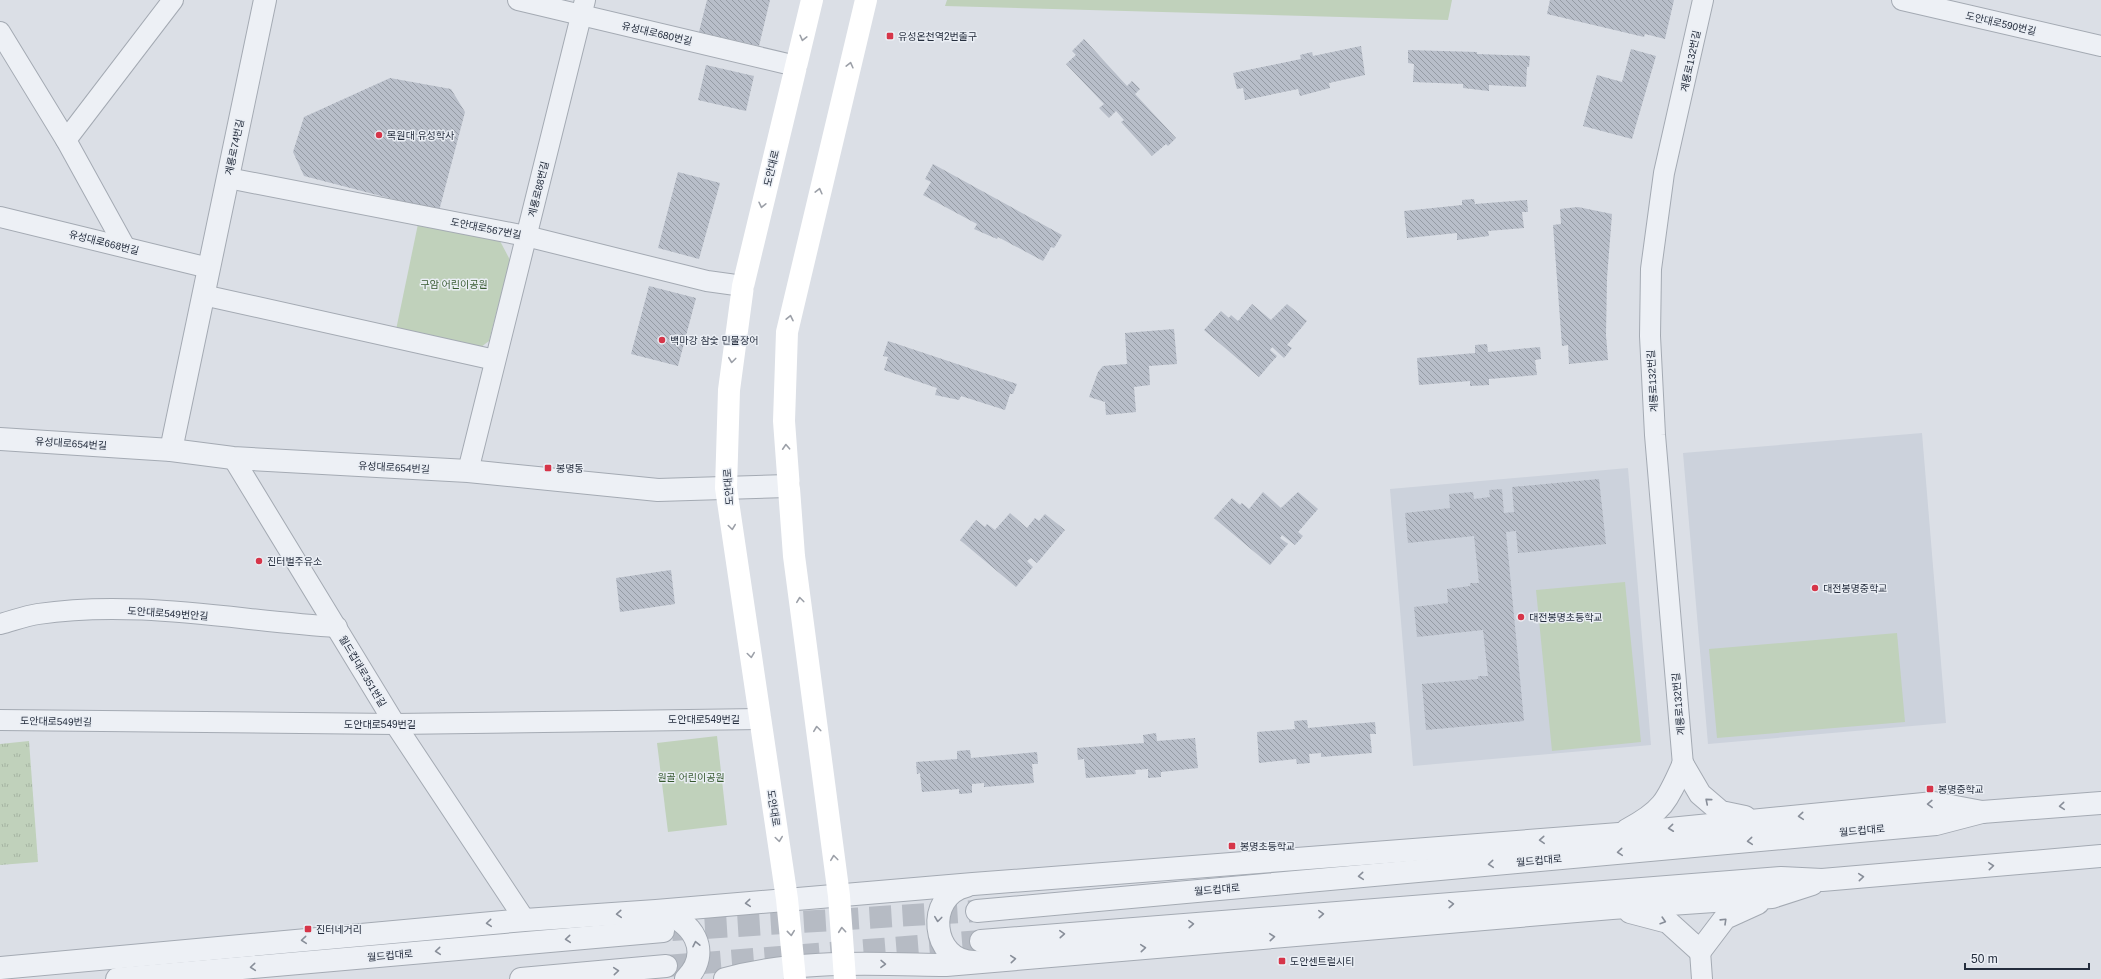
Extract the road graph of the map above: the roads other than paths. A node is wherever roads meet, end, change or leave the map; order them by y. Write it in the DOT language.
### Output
graph roads {
  1 [pos="172,0"];
  2 [pos="265,0"];
  3 [pos="518,0"];
  4 [pos="812,0"];
  5 [pos="866,0"];
  6 [pos="1704,0"];
  7 [pos="1902,0"];
  8 [pos="583,8"];
  9 [pos="0,32"];
  10 [pos="2101,46"];
  11 [pos="796,66"];
  12 [pos="66,140"];
  13 [pos="228,178"];
  14 [pos="0,217"];
  15 [pos="526,236"];
  16 [pos="125,247"];
  17 [pos="209,268"];
  18 [pos="743,286"];
  19 [pos="204,294"];
  20 [pos="495,360"];
  21 [pos="0,439"];
  22 [pos="171,450"];
  23 [pos="234,458"];
  24 [pos="468,471"];
  25 [pos="788,486"];
  26 [pos="726,488"];
  27 [pos="0,624"];
  28 [pos="337,627"];
  29 [pos="760,719"];
  30 [pos="0,720"];
  31 [pos="395,724"];
  32 [pos="1684,766"];
  33 [pos="2101,803"];
  34 [pos="1982,812"];
  35 [pos="1756,820"];
  36 [pos="1619,834"];
  37 [pos="2101,856"];
  38 [pos="1822,880"];
  39 [pos="973,884"];
  40 [pos="839,896"];
  41 [pos="1772,897"];
  42 [pos="787,899"];
  43 [pos="1612,908"];
  44 [pos="977,911"];
  45 [pos="525,920"];
  46 [pos="659,921"];
  47 [pos="981,941"];
  48 [pos="1700,951"];
  49 [pos="984,962"];
  50 [pos="946,965"];
  51 [pos="666,966"];
  52 [pos="0,968"];
  53 [pos="845,971"];
  54 [pos="794,973"];
  55 [pos="117,979"];
  56 [pos="521,979"];
  57 [pos="686,979"];
  58 [pos="725,979"];
  59 [pos="916,979"];
  60 [pos="1702,979"];
  1 -- 12 [label="street"];
  2 -- 13 [label="street, 계룡로74번길"];
  3 -- 8 [label="street, 유성대로680번길"];
  4 -- 11 [label="main road, 도안대로, one-way"];
  25 -- 5 [label="main road, one-way"];
  6 -- 32 [label="street, 계룡로132번길"];
  7 -- 10 [label="street, 도안대로590번길"];
  8 -- 11 [label="street, 유성대로680번길"];
  8 -- 15 [label="street, 계룡로88번길"];
  9 -- 12 [label="street"];
  11 -- 18 [label="main road, 도안대로, one-way"];
  12 -- 16 [label="street"];
  13 -- 15 [label="street, 도안대로567번길"];
  13 -- 17 [label="street, 계룡로74번길"];
  14 -- 16 [label="street, 유성대로668번길"];
  15 -- 18 [label="street, 도안대로567번길"];
  15 -- 20 [label="street, 계룡로88번길"];
  16 -- 17 [label="street, 유성대로668번길"];
  17 -- 19 [label="street, 계룡로74번길"];
  18 -- 26 [label="main road, 도안대로, one-way"];
  19 -- 20 [label="street"];
  19 -- 22 [label="street, 계룡로74번길"];
  20 -- 24 [label="street, 계룡로88번길"];
  21 -- 22 [label="street, 유성대로654번길"];
  22 -- 23 [label="street, 유성대로654번길"];
  23 -- 24 [label="street, 유성대로654번길"];
  23 -- 28 [label="street, 월드컵대로351번길"];
  24 -- 26 [label="street, 유성대로654번길"];
  25 -- 26 [label="street, 유성대로654번길"];
  40 -- 25 [label="main road, one-way"];
  26 -- 29 [label="main road, 도안대로, one-way"];
  27 -- 28 [label="street, 도안대로549번안길"];
  28 -- 31 [label="street, 월드컵대로351번길"];
  29 -- 31 [label="street, 도안대로549번길"];
  29 -- 42 [label="main road, 도안대로, one-way"];
  30 -- 31 [label="street, 도안대로549번길"];
  31 -- 45 [label="street, 월드컵대로351번길"];
  35 -- 32 [label="street, one-way"];
  32 -- 36 [label="street"];
  33 -- 34 [label="street, 월드컵대로, one-way"];
  34 -- 35 [label="street, one-way"];
  34 -- 44 [label="street, 월드컵대로, one-way"];
  35 -- 36 [label="street, one-way"];
  36 -- 39 [label="street, one-way"];
  38 -- 37 [label="street, one-way"];
  38 -- 41 [label="street"];
  47 -- 38 [label="street, one-way"];
  39 -- 40 [label="street"];
  39 -- 49 [label="street, one-way"];
  40 -- 42 [label="street"];
  53 -- 40 [label="main road, one-way"];
  41 -- 43 [label="street"];
  48 -- 41 [label="street, one-way"];
  42 -- 46 [label="street, one-way"];
  42 -- 54 [label="main road, 도안대로, one-way"];
  43 -- 48 [label="street, one-way"];
  49 -- 43 [label="street, one-way"];
  46 -- 45 [label="street, one-way"];
  45 -- 52 [label="street, one-way"];
  46 -- 55 [label="street, 월드컵대로, one-way"];
  57 -- 46 [label="street, one-way"];
  48 -- 60 [label="street"];
  49 -- 50 [label="street"];
  53 -- 50 [label="street, one-way"];
  50 -- 59 [label="street"];
  56 -- 51 [label="street, one-way"];
  53 -- 54 [label="street"];
  54 -- 58 [label="street"];
}
